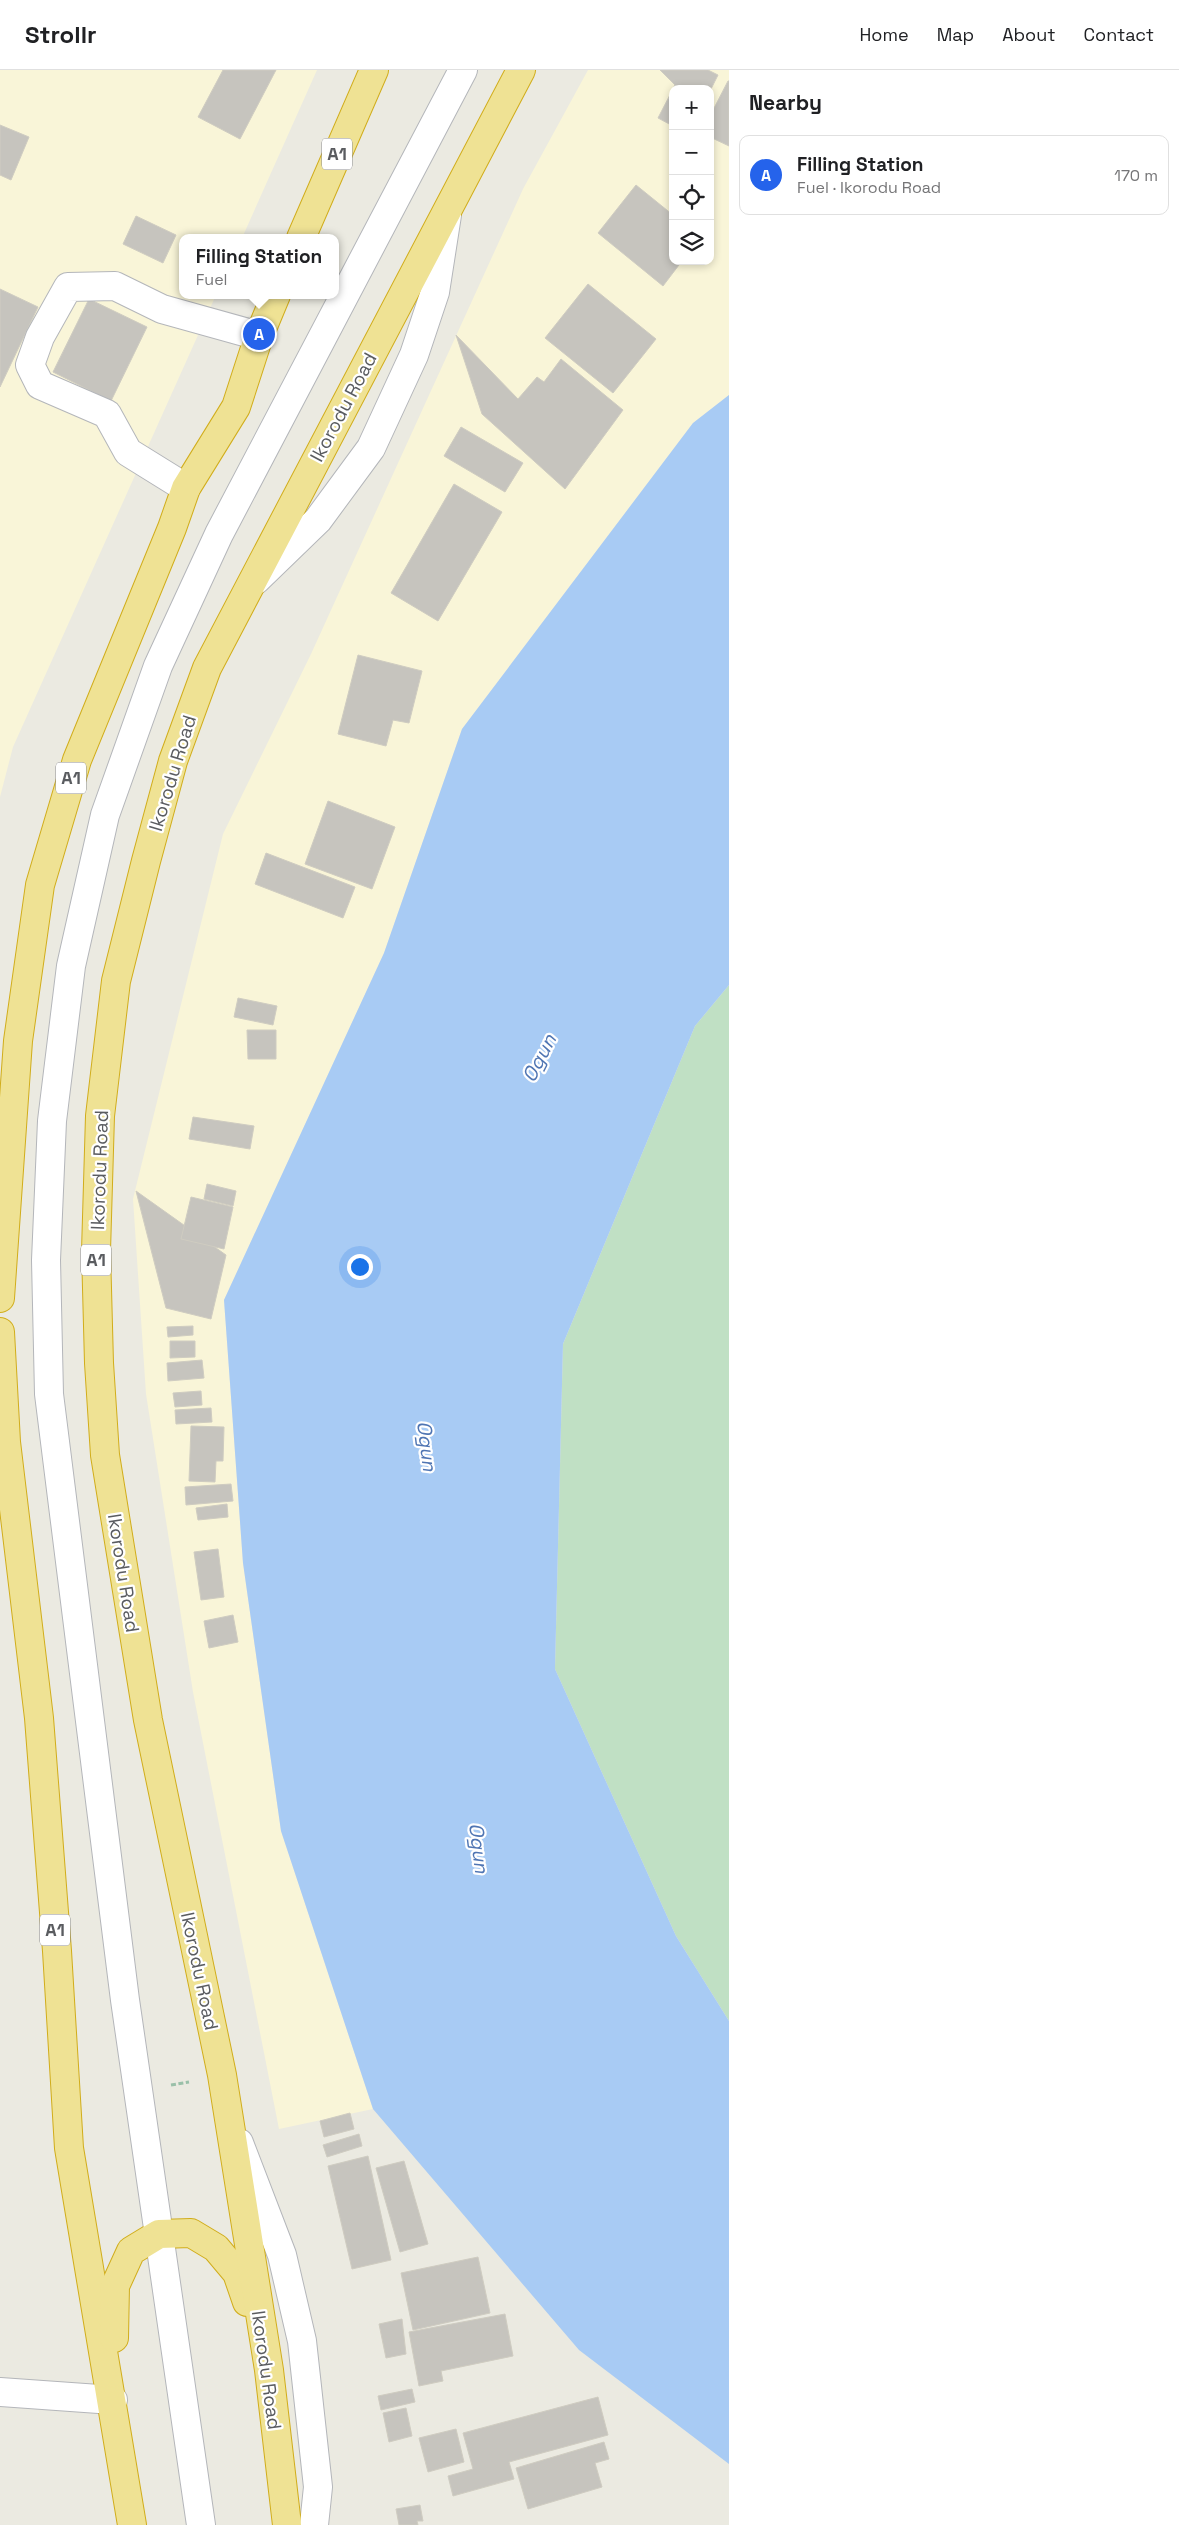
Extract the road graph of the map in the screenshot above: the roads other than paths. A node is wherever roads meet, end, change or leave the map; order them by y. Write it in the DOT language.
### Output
graph roads {
  1 [pos="374,70"];
  2 [pos="463,70"];
  3 [pos="521,70"];
  4 [pos="448,208"];
  5 [pos="303,234"];
  6 [pos="274,299"];
  7 [pos="259,336"];
  8 [pos="186,488"];
  9 [pos="250,586"];
  10 [pos="0,1298"];
  11 [pos="0,1332"];
  12 [pos="3,1442"];
  13 [pos="229,2116"];
  14 [pos="158,2234"];
  15 [pos="269,2370"];
  16 [pos="0,2392"];
  17 [pos="113,2400"];
  18 [pos="132,2525"];
  19 [pos="201,2525"];
  20 [pos="287,2525"];
  21 [pos="314,2525"];
  1 -- 5 [label="highway, A1"];
  2 -- 14 [label="street"];
  3 -- 4 [label="highway, Ikorodu Road / A1"];
  4 -- 9 [label="highway, Ikorodu Road / A1"];
  4 -- 9 [label="street"];
  6 -- 7 [label="highway, A1"];
  7 -- 8 [label="highway, A1"];
  7 -- 8 [label="street"];
  8 -- 10 [label="highway, A1"];
  9 -- 13 [label="highway, Ikorodu Road / A1"];
  11 -- 12 [label="highway, A1"];
  12 -- 17 [label="highway, A1"];
  13 -- 15 [label="highway, Ikorodu Road / A1"];
  13 -- 21 [label="street"];
  14 -- 15 [label="highway"];
  14 -- 17 [label="highway"];
  14 -- 19 [label="street"];
  15 -- 20 [label="highway, Ikorodu Road / A1"];
  16 -- 17 [label="street"];
  17 -- 18 [label="highway, A1"];
}
